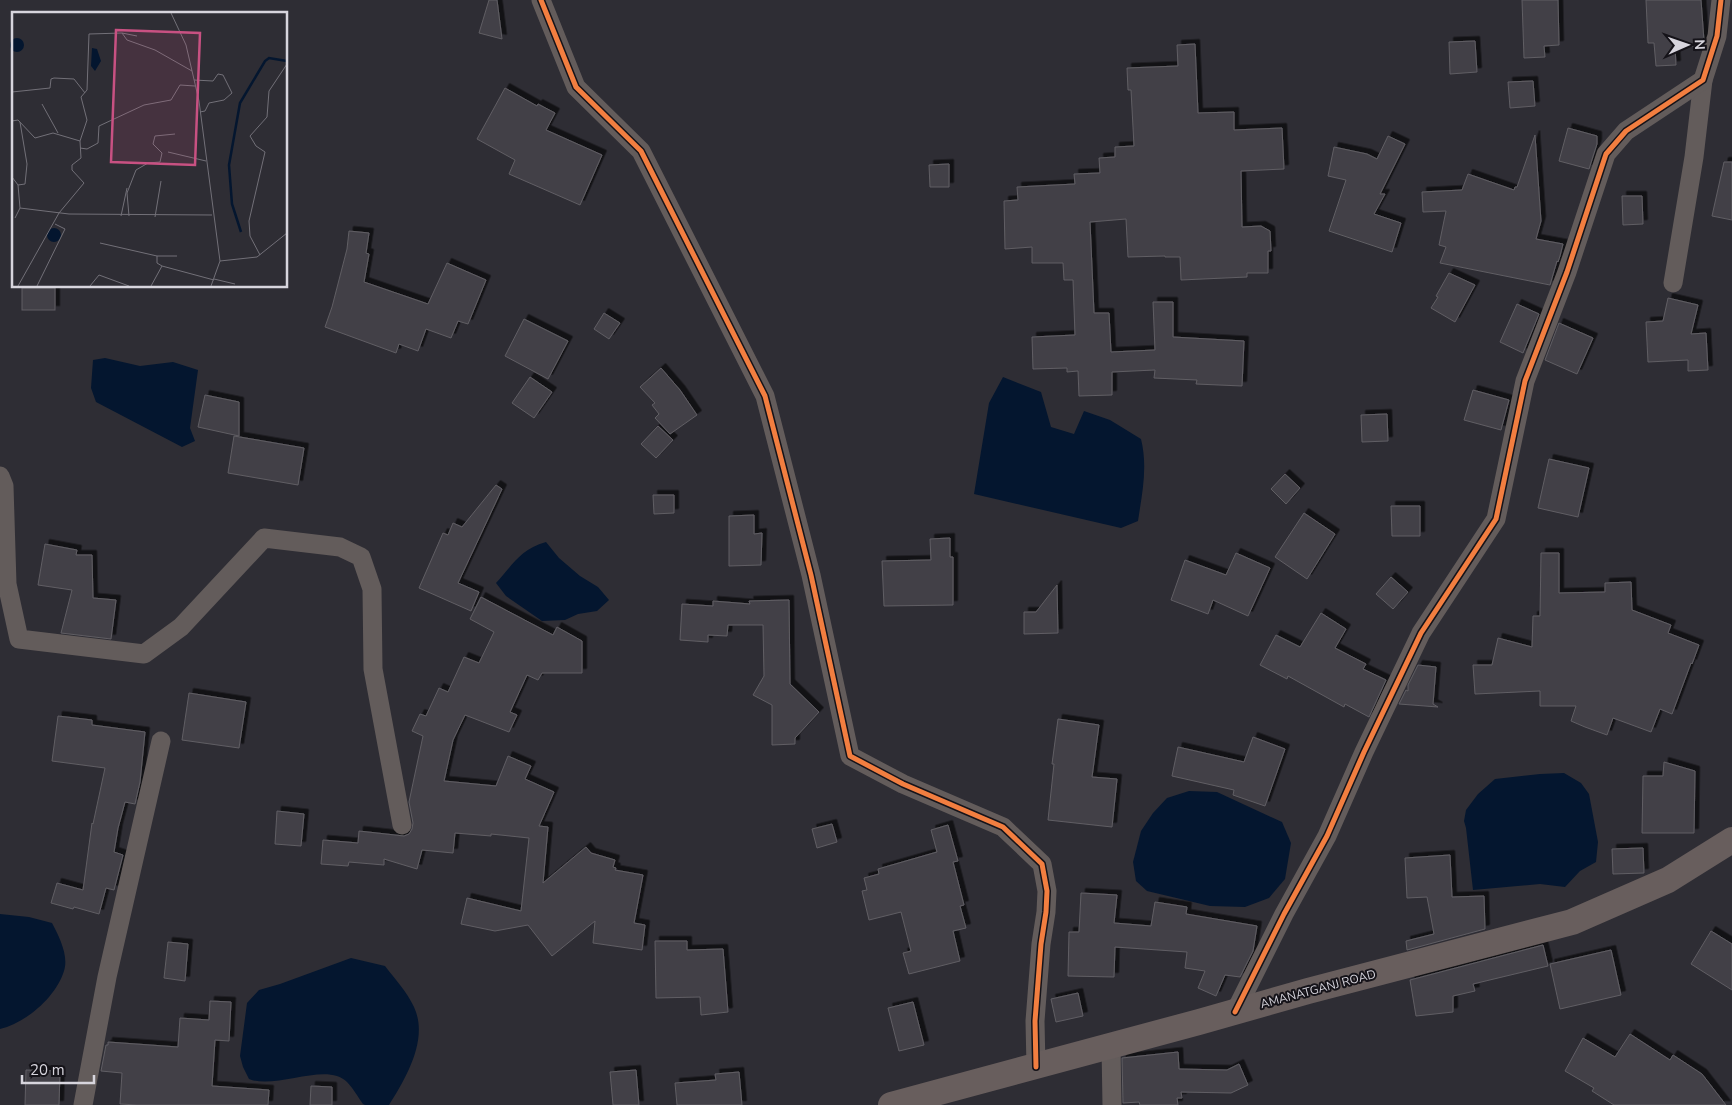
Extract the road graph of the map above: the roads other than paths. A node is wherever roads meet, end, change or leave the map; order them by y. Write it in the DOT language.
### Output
graph roads {
  1 [pos="541,0"];
  2 [pos="1721,0"];
  3 [pos="1703,80"];
  4 [pos="1673,283"];
  5 [pos="0,476"];
  6 [pos="161,741"];
  7 [pos="402,825"];
  8 [pos="1732,840"];
  9 [pos="1235,1012"];
  10 [pos="1111,1046"];
  11 [pos="1036,1067"];
  12 [pos="82,1105"];
  13 [pos="891,1105"];
  14 [pos="1112,1105"];
  1 -- 11 [label="street"];
  2 -- 3 [label="street"];
  3 -- 4 [label="street"];
  3 -- 9 [label="street"];
  5 -- 7 [label="street"];
  6 -- 12 [label="street"];
  8 -- 9 [label="main road, AMANATGANJ ROAD"];
  9 -- 10 [label="main road, AMANATGANJ ROAD"];
  10 -- 11 [label="main road, AMANATGANJ ROAD"];
  10 -- 14 [label="street"];
  11 -- 13 [label="main road, AMANATGANJ ROAD"];
}
